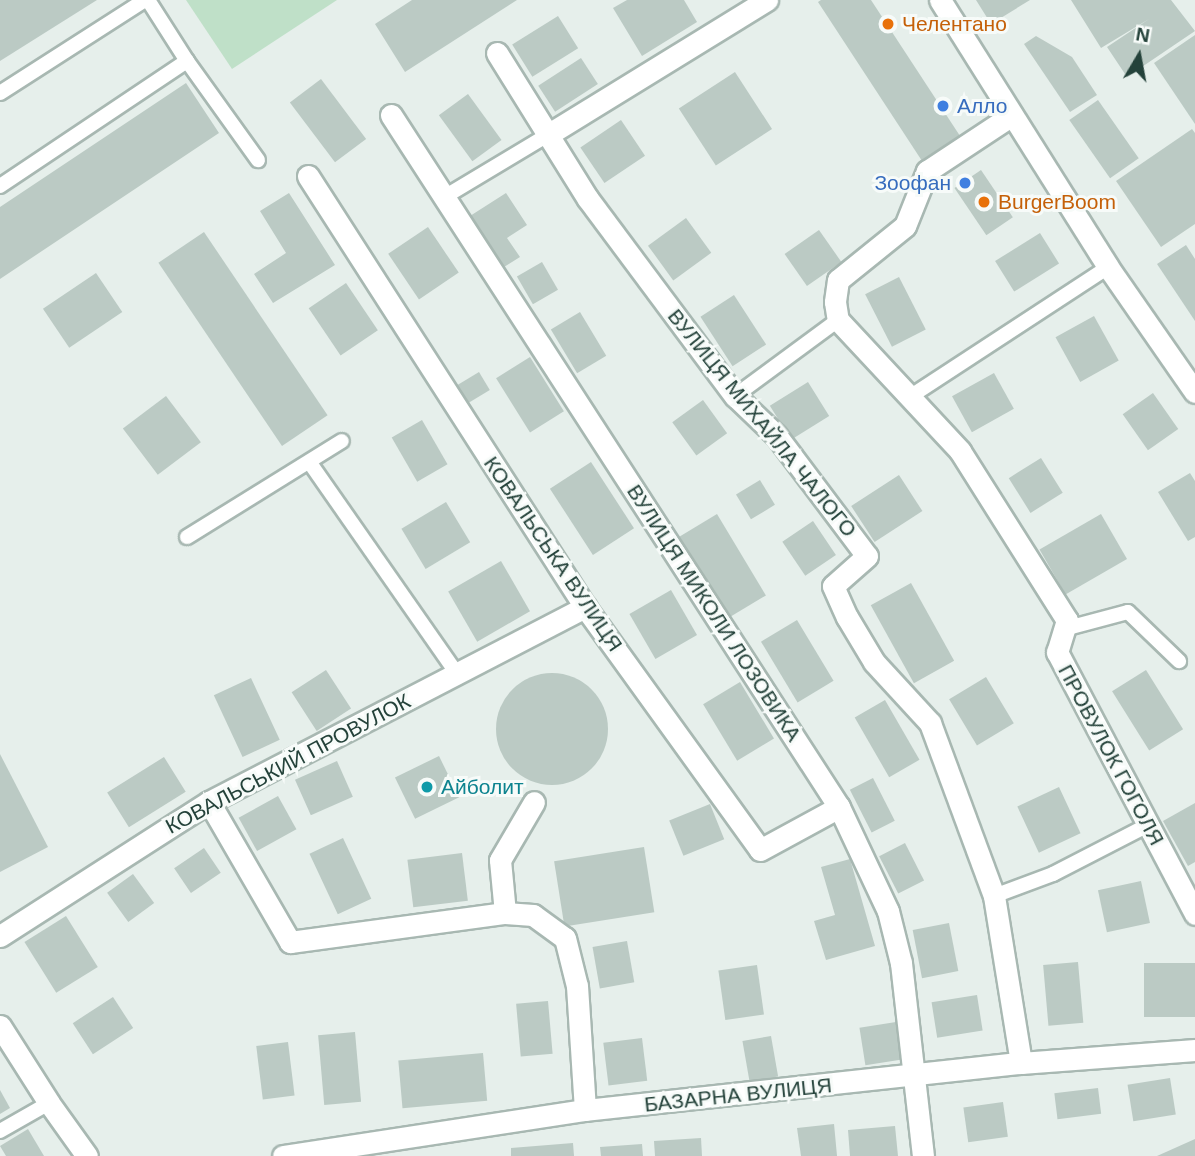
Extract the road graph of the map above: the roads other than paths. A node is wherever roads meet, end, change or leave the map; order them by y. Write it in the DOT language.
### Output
graph roads {
  1 [pos="146,0"];
  2 [pos="767,0"];
  3 [pos="940,0"];
  4 [pos="497,53"];
  5 [pos="187,61"];
  6 [pos="0,93"];
  7 [pos="391,115"];
  8 [pos="1013,115"];
  9 [pos="549,134"];
  10 [pos="258,160"];
  11 [pos="308,176"];
  12 [pos="0,186"];
  13 [pos="446,196"];
  14 [pos="1108,267"];
  15 [pos="838,320"];
  16 [pos="1195,392"];
  17 [pos="735,396"];
  18 [pos="908,398"];
  19 [pos="342,441"];
  20 [pos="310,463"];
  21 [pos="187,537"];
  22 [pos="585,607"];
  23 [pos="1064,629"];
  24 [pos="1180,661"];
  25 [pos="457,674"];
  26 [pos="209,802"];
  27 [pos="534,802"];
  28 [pos="839,807"];
  29 [pos="1148,825"];
  30 [pos="994,895"];
  31 [pos="1193,902"];
  32 [pos="505,913"];
  33 [pos="0,936"];
  34 [pos="0,1026"];
  35 [pos="1195,1049"];
  36 [pos="1021,1063"];
  37 [pos="914,1077"];
  38 [pos="49,1103"];
  39 [pos="585,1110"];
  40 [pos="0,1131"];
  41 [pos="87,1156"];
  42 [pos="283,1156"];
  43 [pos="923,1156"];
  1 -- 5 [label="lane"];
  1 -- 6 [label="lane"];
  2 -- 9 [label="street"];
  3 -- 8 [label="street"];
  4 -- 9 [label="street, ВУЛИЦЯ МИХАЙЛА ЧАЛОГО"];
  5 -- 10 [label="lane"];
  5 -- 12 [label="lane"];
  7 -- 13 [label="street, ВУЛИЦЯ МИКОЛИ ЛОЗОВИКА"];
  8 -- 14 [label="street"];
  8 -- 15 [label="street"];
  9 -- 13 [label="lane"];
  9 -- 17 [label="street, ВУЛИЦЯ МИХАЙЛА ЧАЛОГО"];
  11 -- 22 [label="street, КОВАЛЬСЬКА ВУЛИЦЯ"];
  13 -- 28 [label="street, ВУЛИЦЯ МИКОЛИ ЛОЗОВИКА"];
  14 -- 16 [label="street"];
  14 -- 18 [label="lane"];
  15 -- 17 [label="lane"];
  15 -- 18 [label="street, ПРОВУЛОК ГОГОЛЯ"];
  17 -- 30 [label="street, ВУЛИЦЯ МИХАЙЛА ЧАЛОГО"];
  18 -- 23 [label="street, ПРОВУЛОК ГОГОЛЯ"];
  19 -- 20 [label="lane"];
  20 -- 21 [label="lane"];
  20 -- 25 [label="lane"];
  22 -- 25 [label="street, КОВАЛЬСЬКИЙ ПРОВУЛОК"];
  22 -- 28 [label="street, КОВАЛЬСЬКА ВУЛИЦЯ"];
  23 -- 24 [label="lane"];
  23 -- 29 [label="street, ПРОВУЛОК ГОГОЛЯ"];
  25 -- 26 [label="street, КОВАЛЬСЬКИЙ ПРОВУЛОК"];
  26 -- 32 [label="street"];
  26 -- 33 [label="street, КОВАЛЬСЬКИЙ ПРОВУЛОК"];
  27 -- 32 [label="street"];
  28 -- 37 [label="street, ВУЛИЦЯ МИКОЛИ ЛОЗОВИКА"];
  29 -- 30 [label="lane"];
  29 -- 31 [label="street, ПРОВУЛОК ГОГОЛЯ"];
  30 -- 36 [label="street, ВУЛИЦЯ МИХАЙЛА ЧАЛОГО"];
  32 -- 39 [label="street"];
  34 -- 38 [label="street"];
  35 -- 36 [label="street, БАЗАРНА ВУЛИЦЯ"];
  36 -- 37 [label="street, БАЗАРНА ВУЛИЦЯ"];
  37 -- 39 [label="street, БАЗАРНА ВУЛИЦЯ"];
  37 -- 43 [label="street, ВУЛИЦЯ МИКОЛИ ЛОЗОВИКА"];
  38 -- 40 [label="lane"];
  38 -- 41 [label="street"];
  39 -- 42 [label="street, БАЗАРНА ВУЛИЦЯ"];
}
